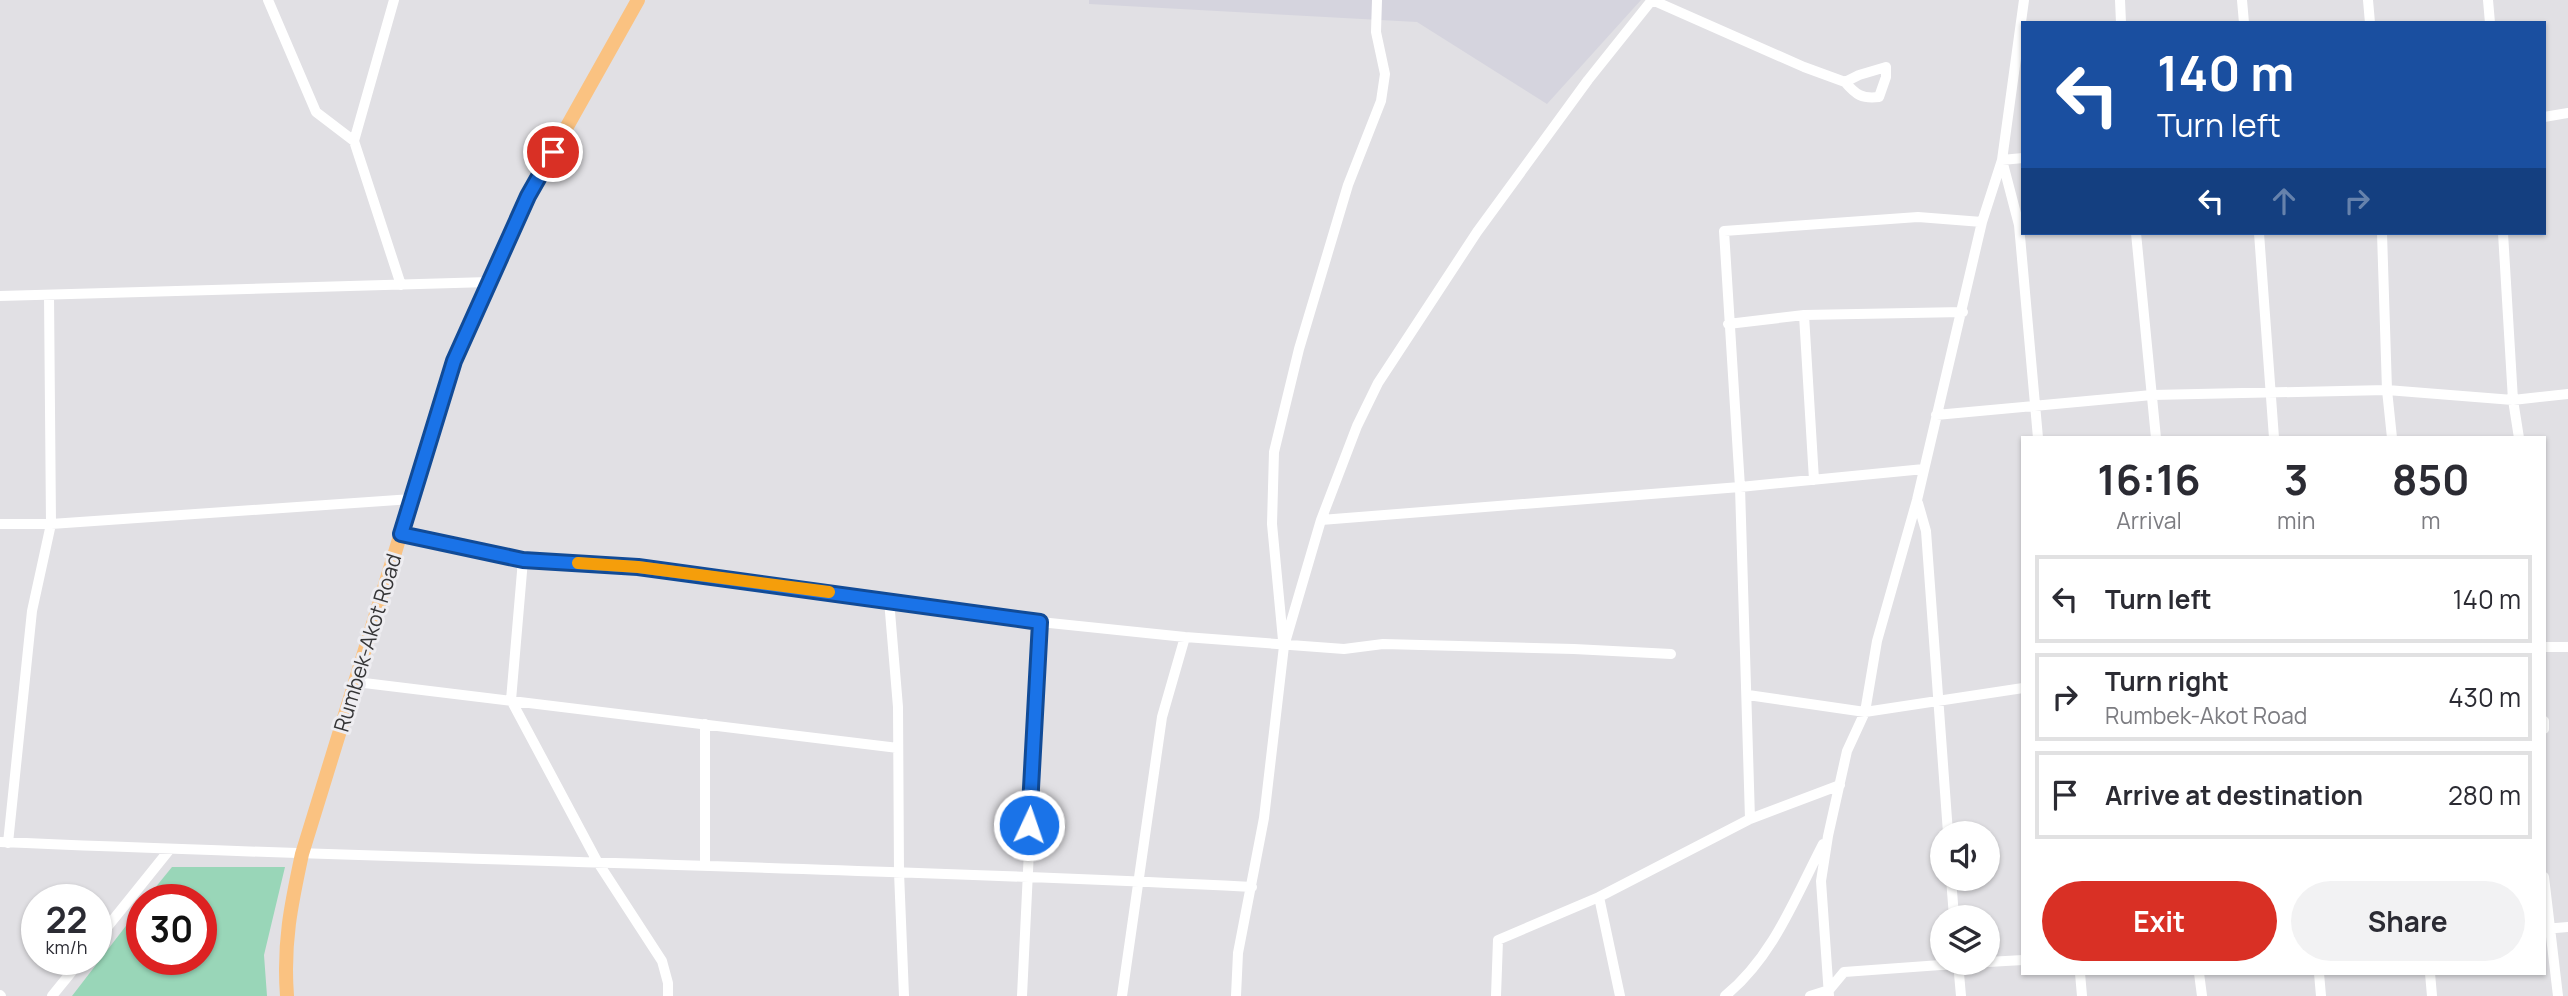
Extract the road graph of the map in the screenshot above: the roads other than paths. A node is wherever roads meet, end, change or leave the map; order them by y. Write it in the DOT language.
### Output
graph roads {
  1 [pos="268,0"];
  2 [pos="394,0"];
  3 [pos="638,0"];
  4 [pos="1377,0"];
  5 [pos="1652,0"];
  6 [pos="2024,0"];
  7 [pos="2120,0"];
  8 [pos="2242,0"];
  9 [pos="2368,0"];
  10 [pos="2488,0"];
  11 [pos="2021,21"];
  12 [pos="2121,21"];
  13 [pos="2244,21"];
  14 [pos="2370,21"];
  15 [pos="2490,21"];
  16 [pos="2021,22"];
  17 [pos="1845,82"];
  18 [pos="2568,113"];
  19 [pos="2546,117"];
  20 [pos="354,141"];
  21 [pos="2021,158"];
  22 [pos="2002,160"];
  23 [pos="1982,222"];
  24 [pos="2136,235"];
  25 [pos="2259,235"];
  26 [pos="2382,235"];
  27 [pos="2502,235"];
  28 [pos="489,282"];
  29 [pos="401,285"];
  30 [pos="49,295"];
  31 [pos="0,296"];
  32 [pos="1963,312"];
  33 [pos="1804,315"];
  34 [pos="1728,324"];
  35 [pos="2387,390"];
  36 [pos="2270,393"];
  37 [pos="2568,394"];
  38 [pos="2152,395"];
  39 [pos="2513,400"];
  40 [pos="2035,405"];
  41 [pos="1936,415"];
  42 [pos="2038,436"];
  43 [pos="2156,436"];
  44 [pos="2274,436"];
  45 [pos="2392,436"];
  46 [pos="2519,436"];
  47 [pos="1924,469"];
  48 [pos="1814,480"];
  49 [pos="1740,487"];
  50 [pos="412,499"];
  51 [pos="1917,500"];
  52 [pos="1321,520"];
  53 [pos="0,524"];
  54 [pos="51,524"];
  55 [pos="401,534"];
  56 [pos="523,560"];
  57 [pos="889,600"];
  58 [pos="1040,622"];
  59 [pos="1185,637"];
  60 [pos="1284,646"];
  61 [pos="2546,647"];
  62 [pos="2568,647"];
  63 [pos="1671,654"];
  64 [pos="356,682"];
  65 [pos="2021,688"];
  66 [pos="1748,695"];
  67 [pos="511,700"];
  68 [pos="1938,701"];
  69 [pos="1865,712"];
  70 [pos="705,724"];
  71 [pos="898,748"];
  72 [pos="1840,785"];
  73 [pos="1750,819"];
  74 [pos="1947,821"];
  75 [pos="1828,836"];
  76 [pos="4,843"];
  77 [pos="170,849"];
  78 [pos="302,854"];
  79 [pos="597,861"];
  80 [pos="705,864"];
  81 [pos="899,872"];
  82 [pos="1026,876"];
  83 [pos="1138,881"];
  84 [pos="1252,887"];
  85 [pos="1599,897"];
  86 [pos="112,921"];
  87 [pos="2568,927"];
  88 [pos="2547,929"];
  89 [pos="2021,960"];
  90 [pos="2000,961"];
  91 [pos="1930,965"];
  92 [pos="69,975"];
  93 [pos="1959,975"];
  94 [pos="2080,975"];
  95 [pos="2199,975"];
  96 [pos="2319,975"];
  97 [pos="2430,975"];
  98 [pos="1829,993"];
  99 [pos="52,996"];
  100 [pos="287,996"];
  101 [pos="668,996"];
  102 [pos="904,996"];
  103 [pos="1022,996"];
  104 [pos="1122,996"];
  105 [pos="1236,996"];
  106 [pos="1496,996"];
  107 [pos="1620,996"];
  108 [pos="1724,996"];
  109 [pos="1810,996"];
  110 [pos="1961,996"];
  111 [pos="2082,996"];
  112 [pos="2202,996"];
  113 [pos="2321,996"];
  114 [pos="2432,996"];
  115 [pos="2558,996"];
  1 -- 20 [label="street"];
  2 -- 20 [label="street"];
  3 -- 28 [label="main road, Rumbek-Akot Road"];
  4 -- 60 [label="street"];
  5 -- 17 [label="street"];
  5 -- 52 [label="street"];
  6 -- 11 [label="street"];
  7 -- 12 [label="street"];
  8 -- 13 [label="street"];
  9 -- 14 [label="street"];
  10 -- 15 [label="street"];
  16 -- 22 [label="street"];
  18 -- 19 [label="street"];
  20 -- 29 [label="street"];
  21 -- 22 [label="street"];
  22 -- 23 [label="street"];
  22 -- 40 [label="street"];
  23 -- 32 [label="street"];
  23 -- 34 [label="street"];
  24 -- 38 [label="street"];
  25 -- 36 [label="street"];
  26 -- 35 [label="street"];
  27 -- 39 [label="street"];
  28 -- 29 [label="street"];
  28 -- 50 [label="main road, Rumbek-Akot Road"];
  29 -- 30 [label="street"];
  30 -- 31 [label="street"];
  30 -- 54 [label="street"];
  32 -- 33 [label="street"];
  32 -- 41 [label="street"];
  33 -- 34 [label="street"];
  33 -- 48 [label="street"];
  34 -- 49 [label="street"];
  35 -- 36 [label="street"];
  35 -- 39 [label="street"];
  35 -- 45 [label="street"];
  36 -- 38 [label="street"];
  36 -- 44 [label="street"];
  37 -- 39 [label="street"];
  38 -- 40 [label="street"];
  38 -- 43 [label="street"];
  39 -- 46 [label="street"];
  40 -- 41 [label="street"];
  40 -- 42 [label="street"];
  41 -- 47 [label="street"];
  47 -- 48 [label="street"];
  47 -- 51 [label="street"];
  48 -- 49 [label="street"];
  49 -- 52 [label="street"];
  49 -- 66 [label="street"];
  50 -- 54 [label="street"];
  50 -- 55 [label="main road, Rumbek-Akot Road"];
  51 -- 68 [label="street"];
  51 -- 69 [label="street"];
  52 -- 60 [label="street"];
  53 -- 54 [label="street"];
  54 -- 76 [label="street"];
  55 -- 56 [label="street"];
  55 -- 64 [label="main road, Rumbek-Akot Road"];
  56 -- 57 [label="street"];
  56 -- 67 [label="street"];
  57 -- 58 [label="street"];
  57 -- 71 [label="street"];
  58 -- 59 [label="street"];
  58 -- 82 [label="street"];
  59 -- 60 [label="street"];
  59 -- 83 [label="street"];
  60 -- 63 [label="street"];
  60 -- 84 [label="street"];
  61 -- 62 [label="street"];
  64 -- 67 [label="street"];
  64 -- 78 [label="main road, Rumbek-Akot Road"];
  65 -- 68 [label="street"];
  66 -- 69 [label="street"];
  66 -- 73 [label="street"];
  67 -- 70 [label="street"];
  67 -- 79 [label="street"];
  68 -- 69 [label="street"];
  68 -- 74 [label="street"];
  69 -- 72 [label="street"];
  70 -- 71 [label="street"];
  70 -- 80 [label="street"];
  71 -- 81 [label="street"];
  72 -- 73 [label="street"];
  72 -- 75 [label="street"];
  73 -- 85 [label="street"];
  75 -- 98 [label="street"];
  75 -- 108 [label="street"];
  76 -- 77 [label="street"];
  77 -- 78 [label="street"];
  77 -- 86 [label="street"];
  78 -- 79 [label="street"];
  78 -- 100 [label="main road, Rumbek-Akot Road"];
  79 -- 80 [label="street"];
  79 -- 101 [label="street"];
  80 -- 81 [label="street"];
  81 -- 82 [label="street"];
  81 -- 102 [label="street"];
  82 -- 83 [label="street"];
  82 -- 103 [label="street"];
  83 -- 84 [label="street"];
  83 -- 104 [label="street"];
  84 -- 105 [label="street"];
  85 -- 106 [label="street"];
  85 -- 107 [label="street"];
  87 -- 88 [label="street"];
  88 -- 115 [label="street"];
  89 -- 90 [label="street"];
  91 -- 98 [label="street"];
  92 -- 99 [label="street"];
  93 -- 110 [label="street"];
  94 -- 111 [label="street"];
  95 -- 112 [label="street"];
  96 -- 113 [label="street"];
  97 -- 114 [label="street"];
  98 -- 109 [label="street"];
}
